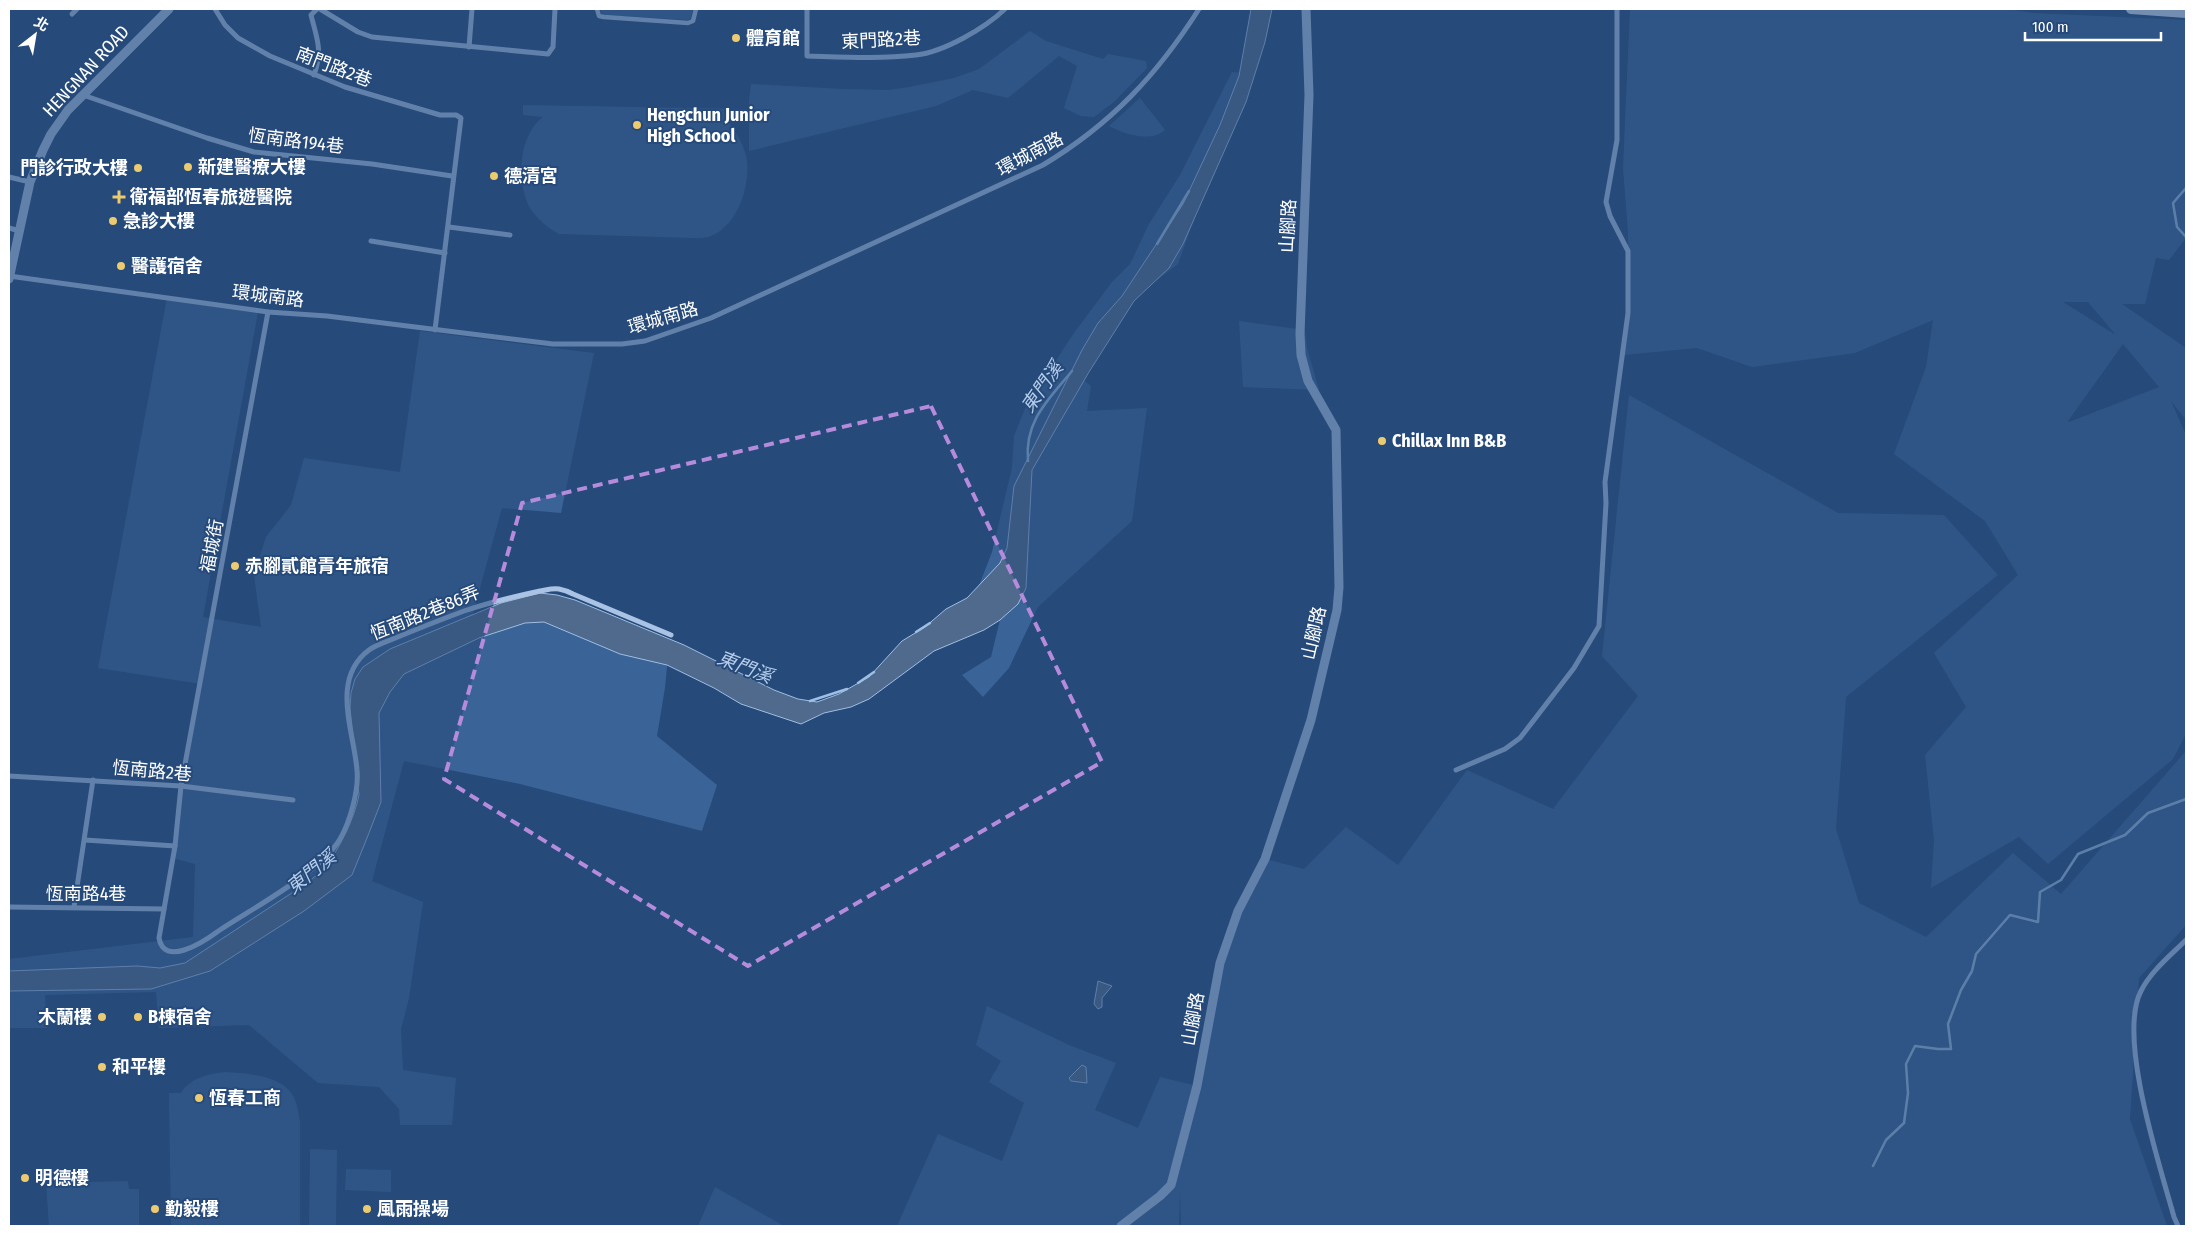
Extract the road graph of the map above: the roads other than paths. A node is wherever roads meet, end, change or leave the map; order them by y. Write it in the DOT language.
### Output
graph roads {
  1 [pos="77,9"];
  2 [pos="169,9"];
  3 [pos="215,9"];
  4 [pos="318,9"];
  5 [pos="472,9"];
  6 [pos="555,9"];
  7 [pos="597,9"];
  8 [pos="696,9"];
  9 [pos="807,9"];
  10 [pos="1005,9"];
  11 [pos="1199,9"];
  12 [pos="1306,9"];
  13 [pos="1617,9"];
  14 [pos="2131,9"];
  15 [pos="2186,13"];
  16 [pos="72,14"];
  17 [pos="469,46"];
  18 [pos="314,75"];
  19 [pos="83,95"];
  20 [pos="452,176"];
  21 [pos="9,177"];
  22 [pos="30,182"];
  23 [pos="449,226"];
  24 [pos="9,228"];
  25 [pos="20,231"];
  26 [pos="510,235"];
  27 [pos="371,241"];
  28 [pos="445,253"];
  29 [pos="9,277"];
  30 [pos="268,312"];
  31 [pos="435,330"];
  32 [pos="671,635"];
  33 [pos="1456,770"];
  34 [pos="9,776"];
  35 [pos="94,780"];
  36 [pos="181,786"];
  37 [pos="293,800"];
  38 [pos="85,840"];
  39 [pos="175,846"];
  40 [pos="9,907"];
  41 [pos="74,907"];
  42 [pos="164,909"];
  43 [pos="2186,940"];
  44 [pos="1121,1226"];
  45 [pos="2178,1226"];
  1 -- 16 [label="street"];
  2 -- 19 [label="street, HENGNAN ROAD"];
  3 -- 18 [label="street, 南門路2巷"];
  4 -- 17 [label="street"];
  4 -- 18 [label="street"];
  5 -- 17 [label="street"];
  6 -- 17 [label="street"];
  7 -- 8 [label="street"];
  9 -- 10 [label="street, 東門路2巷"];
  11 -- 31 [label="street, 環城南路"];
  12 -- 44 [label="street, 山腳路"];
  13 -- 33 [label="street"];
  14 -- 15 [label="main road"];
  18 -- 20 [label="street, 南門路2巷"];
  19 -- 20 [label="street, 恆南路194巷"];
  19 -- 22 [label="street, HENGNAN ROAD"];
  20 -- 23 [label="street"];
  21 -- 22 [label="street"];
  22 -- 25 [label="street, HENGNAN ROAD"];
  23 -- 26 [label="street"];
  23 -- 28 [label="street"];
  24 -- 25 [label="street"];
  25 -- 29 [label="street, HENGNAN ROAD"];
  27 -- 28 [label="street"];
  28 -- 31 [label="street"];
  29 -- 30 [label="street, 環城南路"];
  30 -- 31 [label="street, 環城南路"];
  30 -- 36 [label="street, 福城街"];
  32 -- 42 [label="street, 恆南路2巷86弄"];
  34 -- 35 [label="street, 恆南路2巷"];
  35 -- 36 [label="street, 恆南路2巷"];
  35 -- 38 [label="street"];
  36 -- 37 [label="street, 恆南路2巷"];
  36 -- 39 [label="street, 恆南路2巷86弄"];
  38 -- 39 [label="street"];
  38 -- 41 [label="street"];
  39 -- 42 [label="street, 恆南路2巷86弄"];
  40 -- 41 [label="street, 恆南路4巷"];
  41 -- 42 [label="street, 恆南路4巷"];
  43 -- 45 [label="street"];
}
